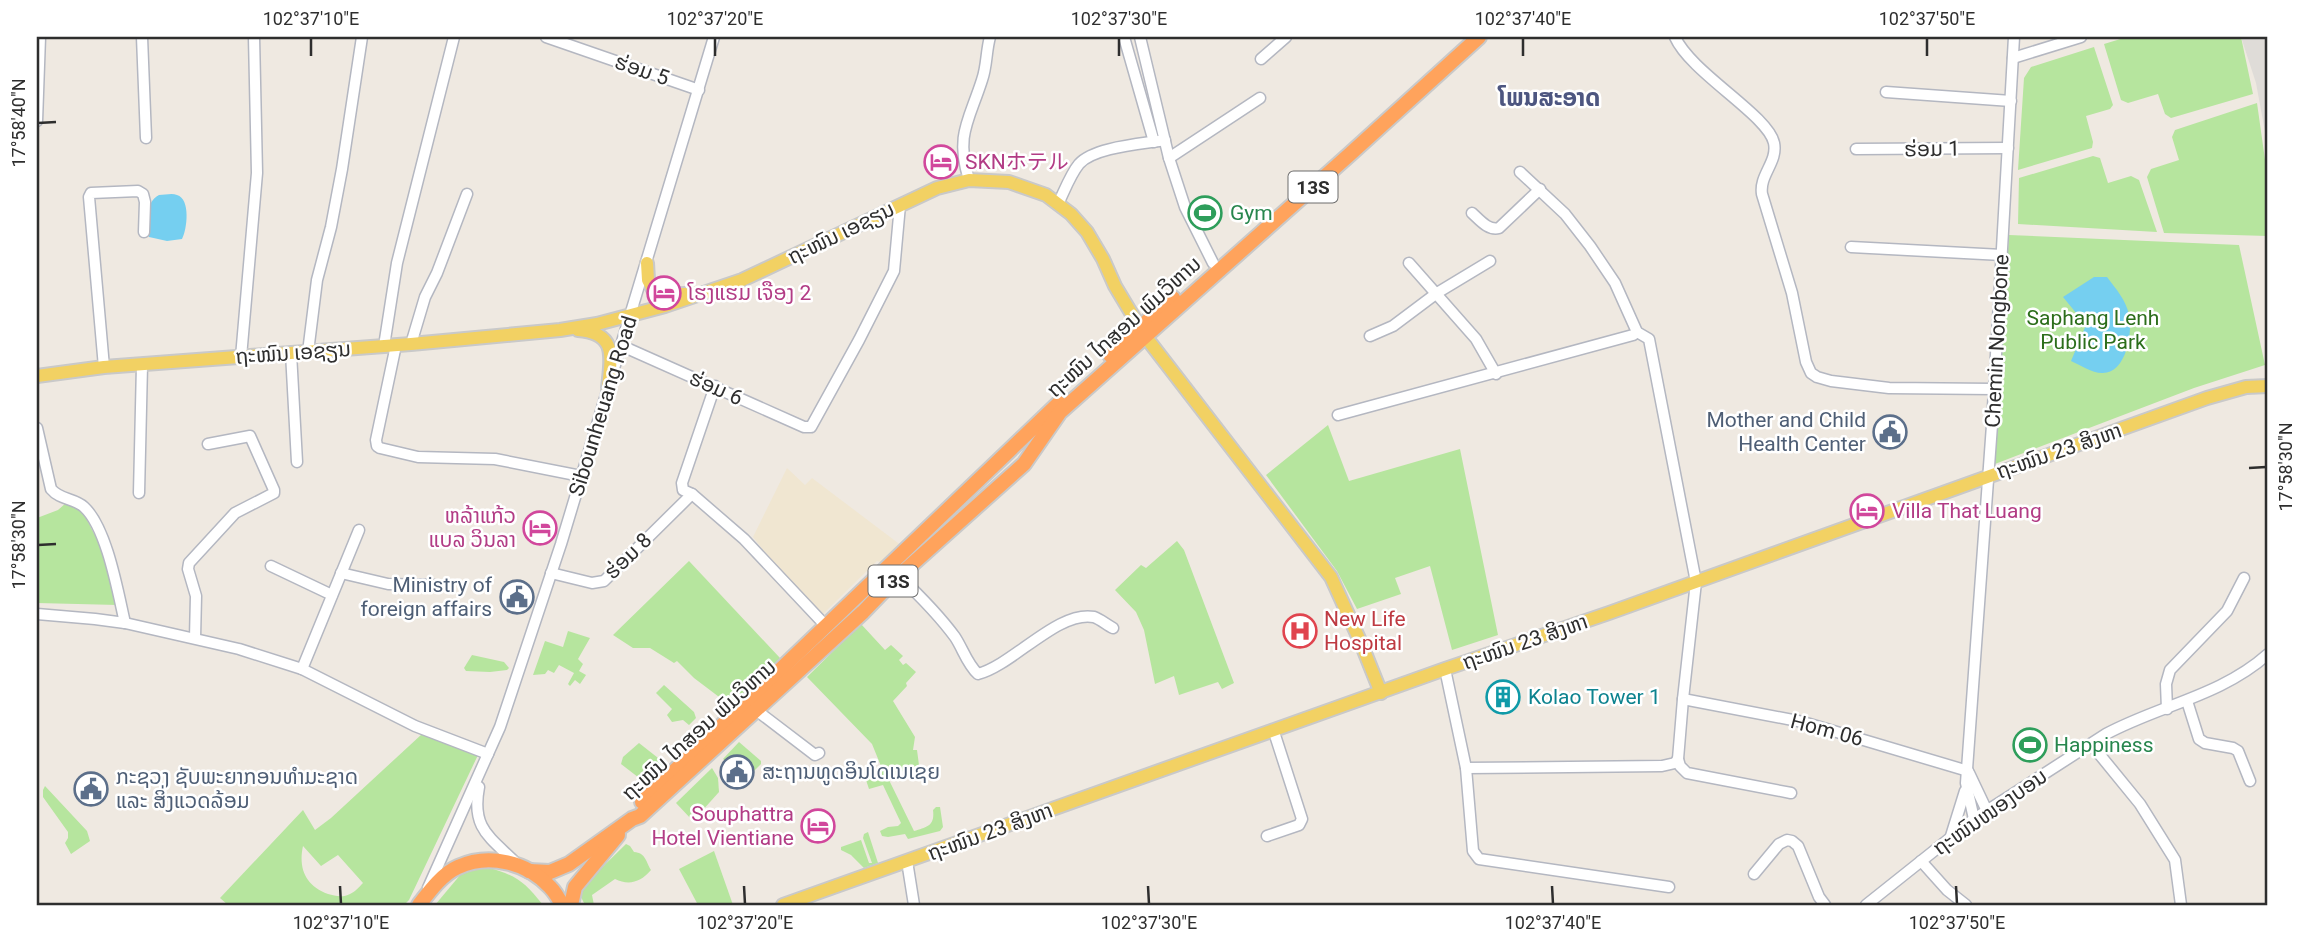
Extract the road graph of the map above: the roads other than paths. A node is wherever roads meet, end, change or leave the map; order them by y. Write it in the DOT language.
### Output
graph roads {
  1 [pos="40,37"];
  2 [pos="142,37"];
  3 [pos="254,37"];
  4 [pos="362,37"];
  5 [pos="454,37"];
  6 [pos="546,37"];
  7 [pos="714,37"];
  8 [pos="990,37"];
  9 [pos="1124,37"];
  10 [pos="1140,37"];
  11 [pos="1286,37"];
  12 [pos="1467,37"];
  13 [pos="1479,37"];
  14 [pos="1675,37"];
  15 [pos="2014,37"];
  16 [pos="2081,37"];
  17 [pos="1274,41"];
  18 [pos="2013,58"];
  19 [pos="1261,60"];
  20 [pos="699,90"];
  21 [pos="1886,92"];
  22 [pos="1260,98"];
  23 [pos="2011,101"];
  24 [pos="37,121"];
  25 [pos="146,138"];
  26 [pos="1159,141"];
  27 [pos="2008,148"];
  28 [pos="1856,149"];
  29 [pos="1169,158"];
  30 [pos="1520,172"];
  31 [pos="969,180"];
  32 [pos="1540,189"];
  33 [pos="467,194"];
  34 [pos="1058,204"];
  35 [pos="900,205"];
  36 [pos="1472,213"];
  37 [pos="144,232"];
  38 [pos="1851,247"];
  39 [pos="2002,255"];
  40 [pos="1490,261"];
  41 [pos="647,263"];
  42 [pos="1213,263"];
  43 [pos="1409,263"];
  44 [pos="707,293"];
  45 [pos="1437,293"];
  46 [pos="631,315"];
  47 [pos="560,330"];
  48 [pos="1143,331"];
  49 [pos="1637,332"];
  50 [pos="1370,336"];
  51 [pos="411,344"];
  52 [pos="390,346"];
  53 [pos="622,346"];
  54 [pos="308,352"];
  55 [pos="291,354"];
  56 [pos="241,357"];
  57 [pos="142,365"];
  58 [pos="104,368"];
  59 [pos="1496,373"];
  60 [pos="37,376"];
  61 [pos="715,386"];
  62 [pos="2268,386"];
  63 [pos="608,388"];
  64 [pos="1994,389"];
  65 [pos="1338,415"];
  66 [pos="37,428"];
  67 [pos="208,444"];
  68 [pos="297,462"];
  69 [pos="581,476"];
  70 [pos="1988,476"];
  71 [pos="139,493"];
  72 [pos="692,494"];
  73 [pos="359,530"];
  74 [pos="271,566"];
  75 [pos="341,573"];
  76 [pos="551,573"];
  77 [pos="899,576"];
  78 [pos="2244,578"];
  79 [pos="1696,582"];
  80 [pos="434,586"];
  81 [pos="332,595"];
  82 [pos="37,614"];
  83 [pos="125,624"];
  84 [pos="825,625"];
  85 [pos="1112,628"];
  86 [pos="195,638"];
  87 [pos="2268,654"];
  88 [pos="302,669"];
  89 [pos="1445,669"];
  90 [pos="1381,693"];
  91 [pos="1683,699"];
  92 [pos="2187,701"];
  93 [pos="2167,709"];
  94 [pos="756,710"];
  95 [pos="1274,732"];
  96 [pos="2091,744"];
  97 [pos="819,753"];
  98 [pos="488,754"];
  99 [pos="1678,759"];
  100 [pos="689,764"];
  101 [pos="1466,768"];
  102 [pos="1969,771"];
  103 [pos="481,772"];
  104 [pos="2250,781"];
  105 [pos="1966,783"];
  106 [pos="1791,793"];
  107 [pos="1987,811"];
  108 [pos="632,819"];
  109 [pos="1974,819"];
  110 [pos="1267,836"];
  111 [pos="1951,836"];
  112 [pos="1921,860"];
  113 [pos="908,861"];
  114 [pos="524,869"];
  115 [pos="1754,874"];
  116 [pos="1669,887"];
  117 [pos="420,904"];
  118 [pos="562,905"];
  119 [pos="571,905"];
  120 [pos="783,905"];
  121 [pos="914,905"];
  122 [pos="1825,905"];
  123 [pos="1866,905"];
  124 [pos="1966,905"];
  125 [pos="2181,905"];
  1 -- 24 [label="street"];
  2 -- 25 [label="street"];
  3 -- 56 [label="street"];
  4 -- 54 [label="street"];
  5 -- 52 [label="street"];
  6 -- 20 [label="street, ຮ່ອມ 5"];
  7 -- 20 [label="street, Sibounheuang Road"];
  8 -- 31 [label="street"];
  9 -- 26 [label="street"];
  10 -- 26 [label="street"];
  11 -- 17 [label="street"];
  12 -- 42 [label="highway, ຖະໜົນ ໄກສອນ ພົມວິຫານ / 13S"];
  13 -- 48 [label="highway, ຖະໜົນ ໄກສອນ ພົມວິຫານ / 13S"];
  14 -- 64 [label="street"];
  15 -- 18 [label="street, Chemin Nongbone"];
  16 -- 18 [label="street"];
  17 -- 19 [label="street"];
  18 -- 23 [label="street, Chemin Nongbone"];
  20 -- 41 [label="street, Sibounheuang Road"];
  21 -- 23 [label="street"];
  22 -- 29 [label="street"];
  23 -- 27 [label="street, Chemin Nongbone"];
  26 -- 29 [label="street"];
  26 -- 34 [label="street"];
  27 -- 28 [label="street, ຮ່ອມ 1"];
  27 -- 39 [label="street, Chemin Nongbone"];
  29 -- 42 [label="street"];
  30 -- 32 [label="street"];
  31 -- 34 [label="main road, ຖະໜົນ ເອຊຽນ"];
  31 -- 35 [label="main road, ຖະໜົນ ເອຊຽນ"];
  32 -- 36 [label="street"];
  32 -- 49 [label="street"];
  33 -- 51 [label="street"];
  34 -- 48 [label="main road, ຖະໜົນ ເອຊຽນ"];
  35 -- 44 [label="main road, ຖະໜົນ ເອຊຽນ"];
  35 -- 61 [label="street, ຮ່ອມ 6"];
  37 -- 58 [label="street"];
  38 -- 39 [label="street"];
  39 -- 64 [label="street, Chemin Nongbone"];
  40 -- 45 [label="street"];
  41 -- 44 [label="main road"];
  41 -- 46 [label="street, Sibounheuang Road"];
  42 -- 48 [label="highway, ຖະໜົນ ໄກສອນ ພົມວິຫານ / 13S"];
  43 -- 45 [label="street"];
  44 -- 46 [label="main road, ຖະໜົນ ເອຊຽນ"];
  45 -- 50 [label="street"];
  45 -- 59 [label="street"];
  46 -- 47 [label="main road, ຖະໜົນ ເອຊຽນ"];
  46 -- 53 [label="street, Sibounheuang Road"];
  47 -- 51 [label="main road, ຖະໜົນ ເອຊຽນ"];
  47 -- 63 [label="main road"];
  48 -- 77 [label="highway, ຖະໜົນ ໄກສອນ ພົມວິຫານ / 13S"];
  48 -- 84 [label="highway, ຖະໜົນ ໄກສອນ ພົມວິຫານ / 13S"];
  48 -- 90 [label="main road, ຖະໜົນ ເອຊຽນ"];
  49 -- 59 [label="street"];
  49 -- 79 [label="street"];
  51 -- 52 [label="main road, ຖະໜົນ ເອຊຽນ"];
  52 -- 54 [label="main road, ຖະໜົນ ເອຊຽນ"];
  52 -- 69 [label="street"];
  53 -- 61 [label="street, ຮ່ອມ 6"];
  53 -- 63 [label="street, Sibounheuang Road"];
  54 -- 55 [label="main road, ຖະໜົນ ເອຊຽນ"];
  55 -- 56 [label="main road, ຖະໜົນ ເອຊຽນ"];
  55 -- 68 [label="street"];
  56 -- 57 [label="main road, ຖະໜົນ ເອຊຽນ"];
  57 -- 58 [label="main road, ຖະໜົນ ເອຊຽນ"];
  57 -- 71 [label="street"];
  58 -- 60 [label="main road, ຖະໜົນ ເອຊຽນ"];
  59 -- 65 [label="street"];
  61 -- 72 [label="street"];
  62 -- 70 [label="main road, ຖະໜົນ 23 ສິງຫາ"];
  63 -- 69 [label="street, Sibounheuang Road"];
  64 -- 70 [label="street, Chemin Nongbone"];
  66 -- 83 [label="street"];
  67 -- 86 [label="street"];
  69 -- 76 [label="street, Sibounheuang Road"];
  70 -- 79 [label="main road, ຖະໜົນ 23 ສິງຫາ"];
  70 -- 102 [label="street, Chemin Nongbone"];
  72 -- 76 [label="street, ຮ່ອມ 8"];
  72 -- 84 [label="street"];
  73 -- 75 [label="street"];
  74 -- 81 [label="street"];
  75 -- 80 [label="street"];
  75 -- 81 [label="street"];
  76 -- 98 [label="street, Sibounheuang Road"];
  77 -- 85 [label="street"];
  77 -- 94 [label="highway, ຖະໜົນ ໄກສອນ ພົມວິຫານ / 13S"];
  78 -- 93 [label="street"];
  79 -- 89 [label="main road, ຖະໜົນ 23 ສິງຫາ"];
  79 -- 91 [label="street"];
  81 -- 88 [label="street"];
  82 -- 83 [label="street"];
  83 -- 86 [label="street"];
  84 -- 100 [label="highway, ຖະໜົນ ໄກສອນ ພົມວິຫານ / 13S"];
  86 -- 88 [label="street"];
  87 -- 92 [label="street, ຖະໜົນໜອງບອນ"];
  88 -- 98 [label="street"];
  89 -- 90 [label="main road, ຖະໜົນ 23 ສິງຫາ"];
  89 -- 101 [label="street"];
  90 -- 95 [label="main road, ຖະໜົນ 23 ສິງຫາ"];
  91 -- 99 [label="street"];
  91 -- 102 [label="street, Hom 06"];
  92 -- 93 [label="street, ຖະໜົນໜອງບອນ"];
  92 -- 104 [label="street"];
  93 -- 96 [label="street, ຖະໜົນໜອງບອນ"];
  94 -- 97 [label="street"];
  94 -- 100 [label="highway, ຖະໜົນ ໄກສອນ ພົມວິຫານ / 13S"];
  95 -- 110 [label="street"];
  95 -- 113 [label="main road, ຖະໜົນ 23 ສິງຫາ"];
  96 -- 107 [label="street, ຖະໜົນໜອງບອນ"];
  96 -- 125 [label="street"];
  98 -- 103 [label="street, Sibounheuang Road"];
  99 -- 101 [label="street"];
  99 -- 106 [label="street"];
  100 -- 108 [label="highway, ຖະໜົນ ໄກສອນ ພົມວິຫານ / 13S"];
  101 -- 116 [label="street"];
  102 -- 105 [label="street, Chemin Nongbone"];
  102 -- 107 [label="street, Chemin Nongbone"];
  103 -- 114 [label="street, Sibounheuang Road"];
  103 -- 117 [label="street, Sibounheuang Road"];
  105 -- 109 [label="street, Chemin Nongbone"];
  105 -- 111 [label="street"];
  107 -- 109 [label="street, ຖະໜົນໜອງບອນ"];
  108 -- 114 [label="highway, 13S"];
  108 -- 119 [label="highway, 13S"];
  109 -- 111 [label="street, ຖະໜົນໜອງບອນ"];
  111 -- 112 [label="street, ຖະໜົນໜອງບອນ"];
  112 -- 123 [label="street, ຖະໜົນໜອງບອນ"];
  112 -- 124 [label="street"];
  113 -- 120 [label="main road, ຖະໜົນ 23 ສິງຫາ"];
  113 -- 121 [label="street"];
  114 -- 117 [label="highway, 13S"];
  114 -- 118 [label="highway, 13S"];
  115 -- 122 [label="street"];
}
